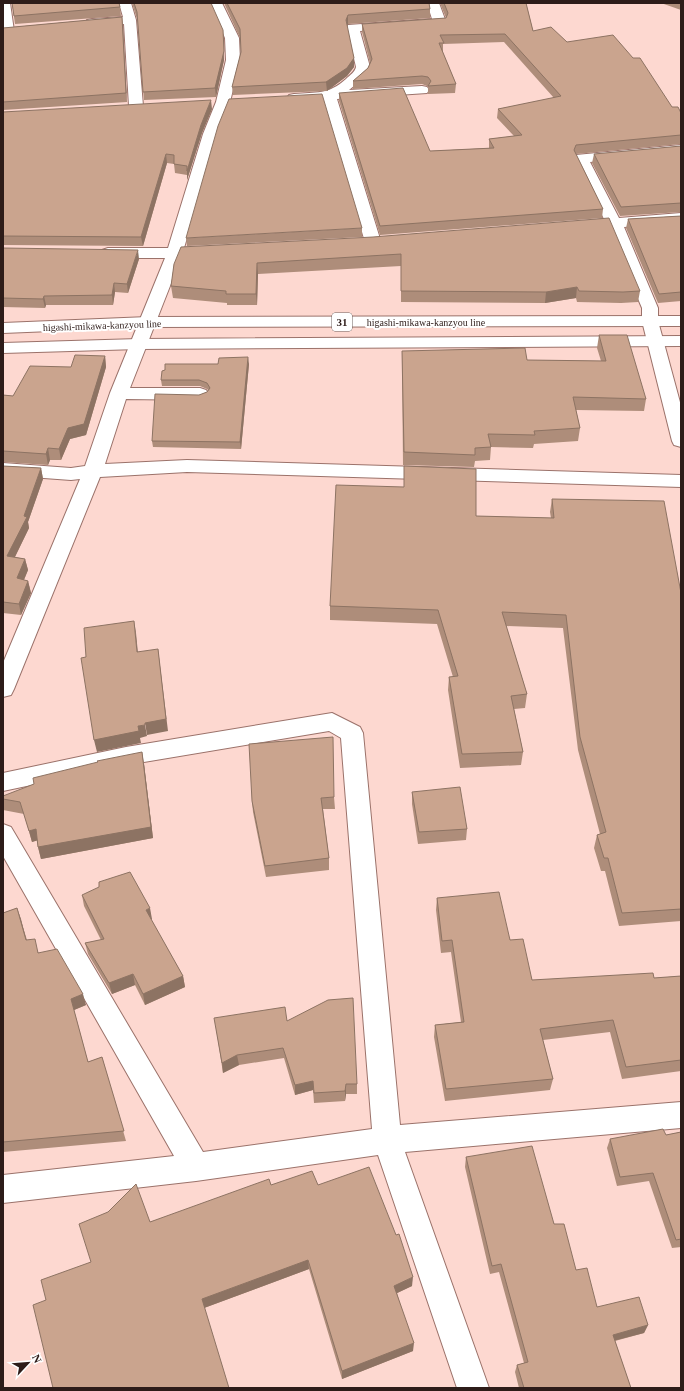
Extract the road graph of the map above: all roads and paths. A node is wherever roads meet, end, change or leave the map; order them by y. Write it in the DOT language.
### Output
graph roads {
  1 [pos="4,3"];
  2 [pos="125,3"];
  3 [pos="216,3"];
  4 [pos="433,3"];
  5 [pos="130,20"];
  6 [pos="77,24"];
  7 [pos="24,29"];
  8 [pos="6,31"];
  9 [pos="422,90"];
  10 [pos="329,96"];
  11 [pos="284,99"];
  12 [pos="152,105"];
  13 [pos="136,106"];
  14 [pos="120,107"];
  15 [pos="681,149"];
  16 [pos="681,218"];
  17 [pos="614,223"];
  18 [pos="568,227"];
  19 [pos="357,243"];
  20 [pos="97,252"];
  21 [pos="206,252"];
  22 [pos="175,253"];
  23 [pos="650,321"];
  24 [pos="681,321"];
  25 [pos="148,322"];
  26 [pos="3,328"];
  27 [pos="656,341"];
  28 [pos="681,341"];
  29 [pos="139,344"];
  30 [pos="3,348"];
  31 [pos="119,393"];
  32 [pos="200,394"];
  33 [pos="681,440"];
  34 [pos="3,469"];
  35 [pos="93,471"];
  36 [pos="681,481"];
  37 [pos="3,689"];
  38 [pos="3,782"];
  39 [pos="3,834"];
  40 [pos="681,1115"];
  41 [pos="387,1140"];
  42 [pos="196,1167"];
  43 [pos="3,1189"];
  44 [pos="472,1388"];
  1 -- 8 [label="street"];
  2 -- 5 [label="street"];
  3 -- 22 [label="street"];
  4 -- 10 [label="street"];
  5 -- 6 [label="street"];
  5 -- 13 [label="street"];
  7 -- 8 [label="street"];
  9 -- 10 [label="street"];
  10 -- 11 [label="street"];
  10 -- 19 [label="street"];
  12 -- 13 [label="street"];
  13 -- 14 [label="street"];
  15 -- 17 [label="street"];
  16 -- 17 [label="street"];
  17 -- 18 [label="street"];
  17 -- 23 [label="street"];
  20 -- 22 [label="street"];
  21 -- 22 [label="street"];
  22 -- 25 [label="street"];
  23 -- 24 [label="street, higashi-mikawa-kanzyou line / 31"];
  23 -- 25 [label="street, higashi-mikawa-kanzyou line / 31"];
  23 -- 27 [label="street"];
  25 -- 26 [label="street, higashi-mikawa-kanzyou line / 31"];
  25 -- 29 [label="street"];
  27 -- 28 [label="street, higashi-mikawa-kanzyou line / 31"];
  27 -- 29 [label="street, higashi-mikawa-kanzyou line / 31"];
  27 -- 33 [label="street"];
  29 -- 30 [label="street, higashi-mikawa-kanzyou line / 31"];
  29 -- 31 [label="street"];
  31 -- 32 [label="street"];
  31 -- 35 [label="street"];
  34 -- 35 [label="street"];
  35 -- 36 [label="street"];
  35 -- 37 [label="street"];
  38 -- 41 [label="street"];
  39 -- 42 [label="street"];
  40 -- 41 [label="street"];
  41 -- 42 [label="street"];
  41 -- 44 [label="street"];
  42 -- 43 [label="street"];
}
